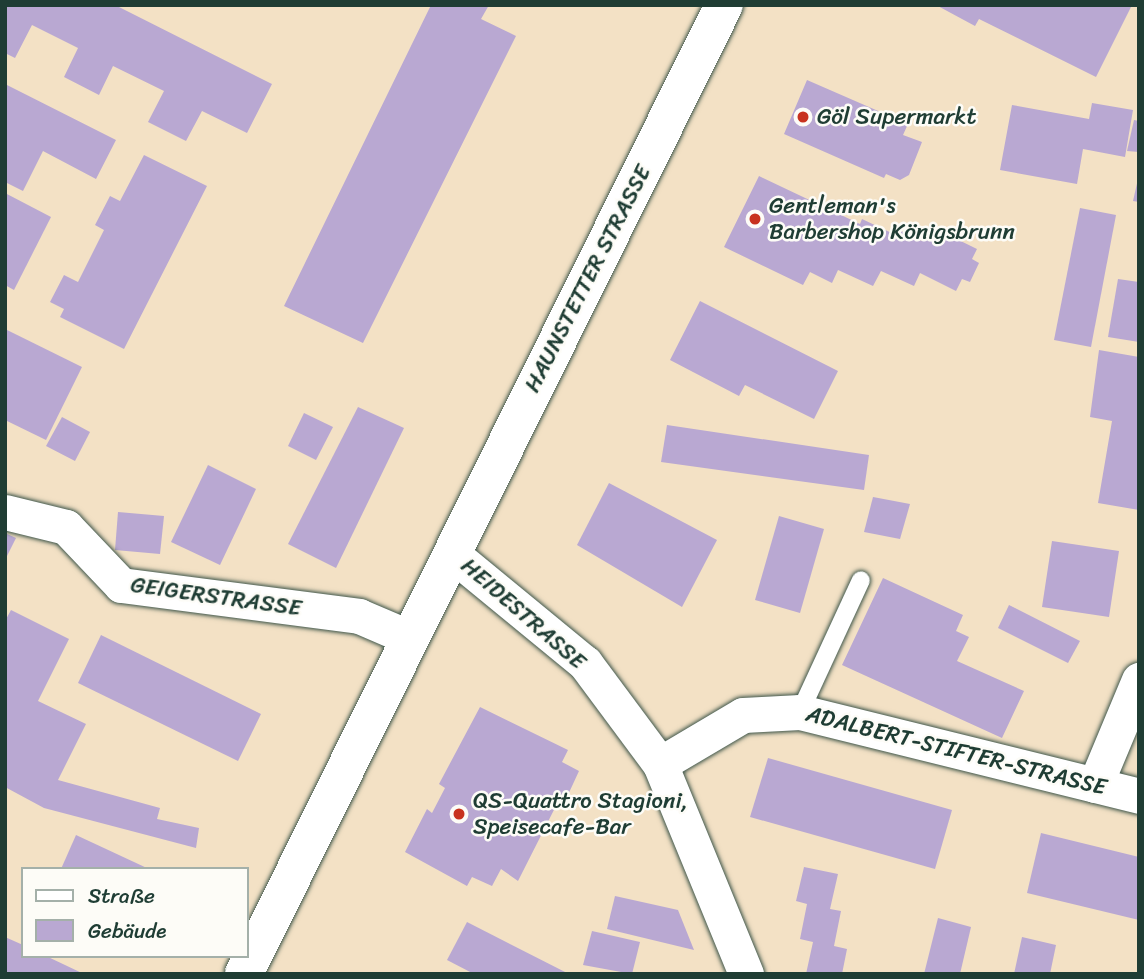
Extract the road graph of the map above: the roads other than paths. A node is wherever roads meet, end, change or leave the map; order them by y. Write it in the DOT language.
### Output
graph roads {
  1 [pos="724,5"];
  2 [pos="5,512"];
  3 [pos="451,553"];
  4 [pos="861,580"];
  5 [pos="408,637"];
  6 [pos="1139,680"];
  7 [pos="800,712"];
  8 [pos="660,764"];
  9 [pos="1095,785"];
  10 [pos="1139,796"];
  11 [pos="244,974"];
  12 [pos="746,974"];
  1 -- 3 [label="street, HAUNSTETTER STRASSE"];
  2 -- 5 [label="street, GEIGERSTRASSE"];
  3 -- 5 [label="street, HAUNSTETTER STRASSE"];
  3 -- 8 [label="street, HEIDESTRASSE"];
  4 -- 7 [label="lane"];
  5 -- 11 [label="street, HAUNSTETTER STRASSE"];
  6 -- 9 [label="street"];
  7 -- 8 [label="street, ADALBERT-STIFTER-STRASSE"];
  7 -- 9 [label="street, ADALBERT-STIFTER-STRASSE"];
  8 -- 12 [label="street, HEIDESTRASSE"];
  9 -- 10 [label="street, ADALBERT-STIFTER-STRASSE"];
}
